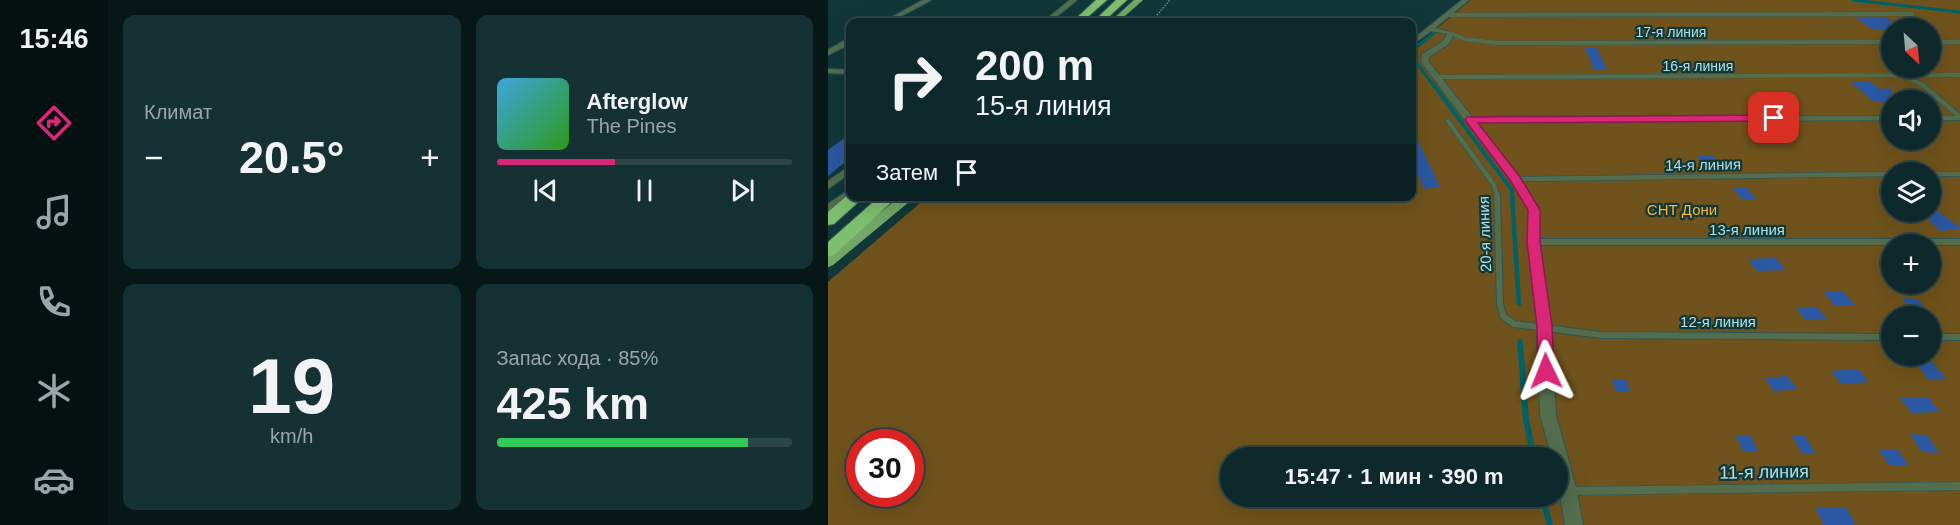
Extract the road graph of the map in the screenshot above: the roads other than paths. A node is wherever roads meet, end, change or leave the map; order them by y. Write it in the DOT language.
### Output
graph roads {
  1 [pos="928,0"];
  2 [pos="1074,0"];
  3 [pos="1102,0"];
  4 [pos="1122,0"];
  5 [pos="1139,0"];
  6 [pos="1466,0"];
  7 [pos="1912,14"];
  8 [pos="1447,15"];
  9 [pos="893,18"];
  10 [pos="1051,18"];
  11 [pos="1082,18"];
  12 [pos="1102,18"];
  13 [pos="1119,18"];
  14 [pos="1431,30"];
  15 [pos="1451,33"];
  16 [pos="1416,40"];
  17 [pos="1881,42"];
  18 [pos="1941,42"];
  19 [pos="1960,42"];
  20 [pos="846,43"];
  21 [pos="828,53"];
  22 [pos="828,71"];
  23 [pos="846,72"];
  24 [pos="1881,75"];
  25 [pos="1941,75"];
  26 [pos="1960,75"];
  27 [pos="1435,77"];
  28 [pos="1910,78"];
  29 [pos="1960,117"];
  30 [pos="1881,118"];
  31 [pos="1941,118"];
  32 [pos="1470,120"];
  33 [pos="1448,121"];
  34 [pos="846,171"];
  35 [pos="1881,174"];
  36 [pos="1941,174"];
  37 [pos="1960,174"];
  38 [pos="1515,179"];
  39 [pos="828,186"];
  40 [pos="846,195"];
  41 [pos="847,201"];
  42 [pos="884,201"];
  43 [pos="904,201"];
  44 [pos="829,210"];
  45 [pos="1534,242"];
  46 [pos="1960,242"];
  47 [pos="828,250"];
  48 [pos="828,262"];
  49 [pos="1544,326"];
  50 [pos="1881,337"];
  51 [pos="1941,337"];
  52 [pos="1960,338"];
  53 [pos="1960,486"];
  54 [pos="1569,491"];
  55 [pos="1574,525"];
  1 -- 9 [label="street"];
  2 -- 10 [label="street"];
  3 -- 11 [label="highway"];
  4 -- 12 [label="highway"];
  5 -- 13 [label="main road"];
  6 -- 8 [label="street"];
  7 -- 8 [label="lane"];
  8 -- 14 [label="street"];
  14 -- 15 [label="street"];
  14 -- 16 [label="street"];
  15 -- 17 [label="lane, 17-я линия"];
  15 -- 27 [label="street"];
  18 -- 19 [label="lane"];
  20 -- 21 [label="street"];
  22 -- 23 [label="street"];
  24 -- 27 [label="lane, 16-я линия"];
  25 -- 26 [label="lane, 16-я линия"];
  27 -- 32 [label="street"];
  28 -- 29 [label="lane"];
  29 -- 31 [label="lane"];
  30 -- 32 [label="lane"];
  32 -- 38 [label="street"];
  33 -- 49 [label="lane, 20-я линия"];
  34 -- 39 [label="street"];
  35 -- 38 [label="lane, 14-я линия"];
  36 -- 37 [label="lane"];
  38 -- 45 [label="street"];
  40 -- 44 [label="street"];
  41 -- 44 [label="highway"];
  42 -- 47 [label="highway"];
  43 -- 48 [label="main road"];
  45 -- 46 [label="lane, 13-я линия"];
  45 -- 49 [label="street"];
  49 -- 50 [label="lane, 12-я линия"];
  49 -- 54 [label="street"];
  51 -- 52 [label="lane"];
  53 -- 54 [label="lane, 11-я линия"];
  54 -- 55 [label="street"];
}
